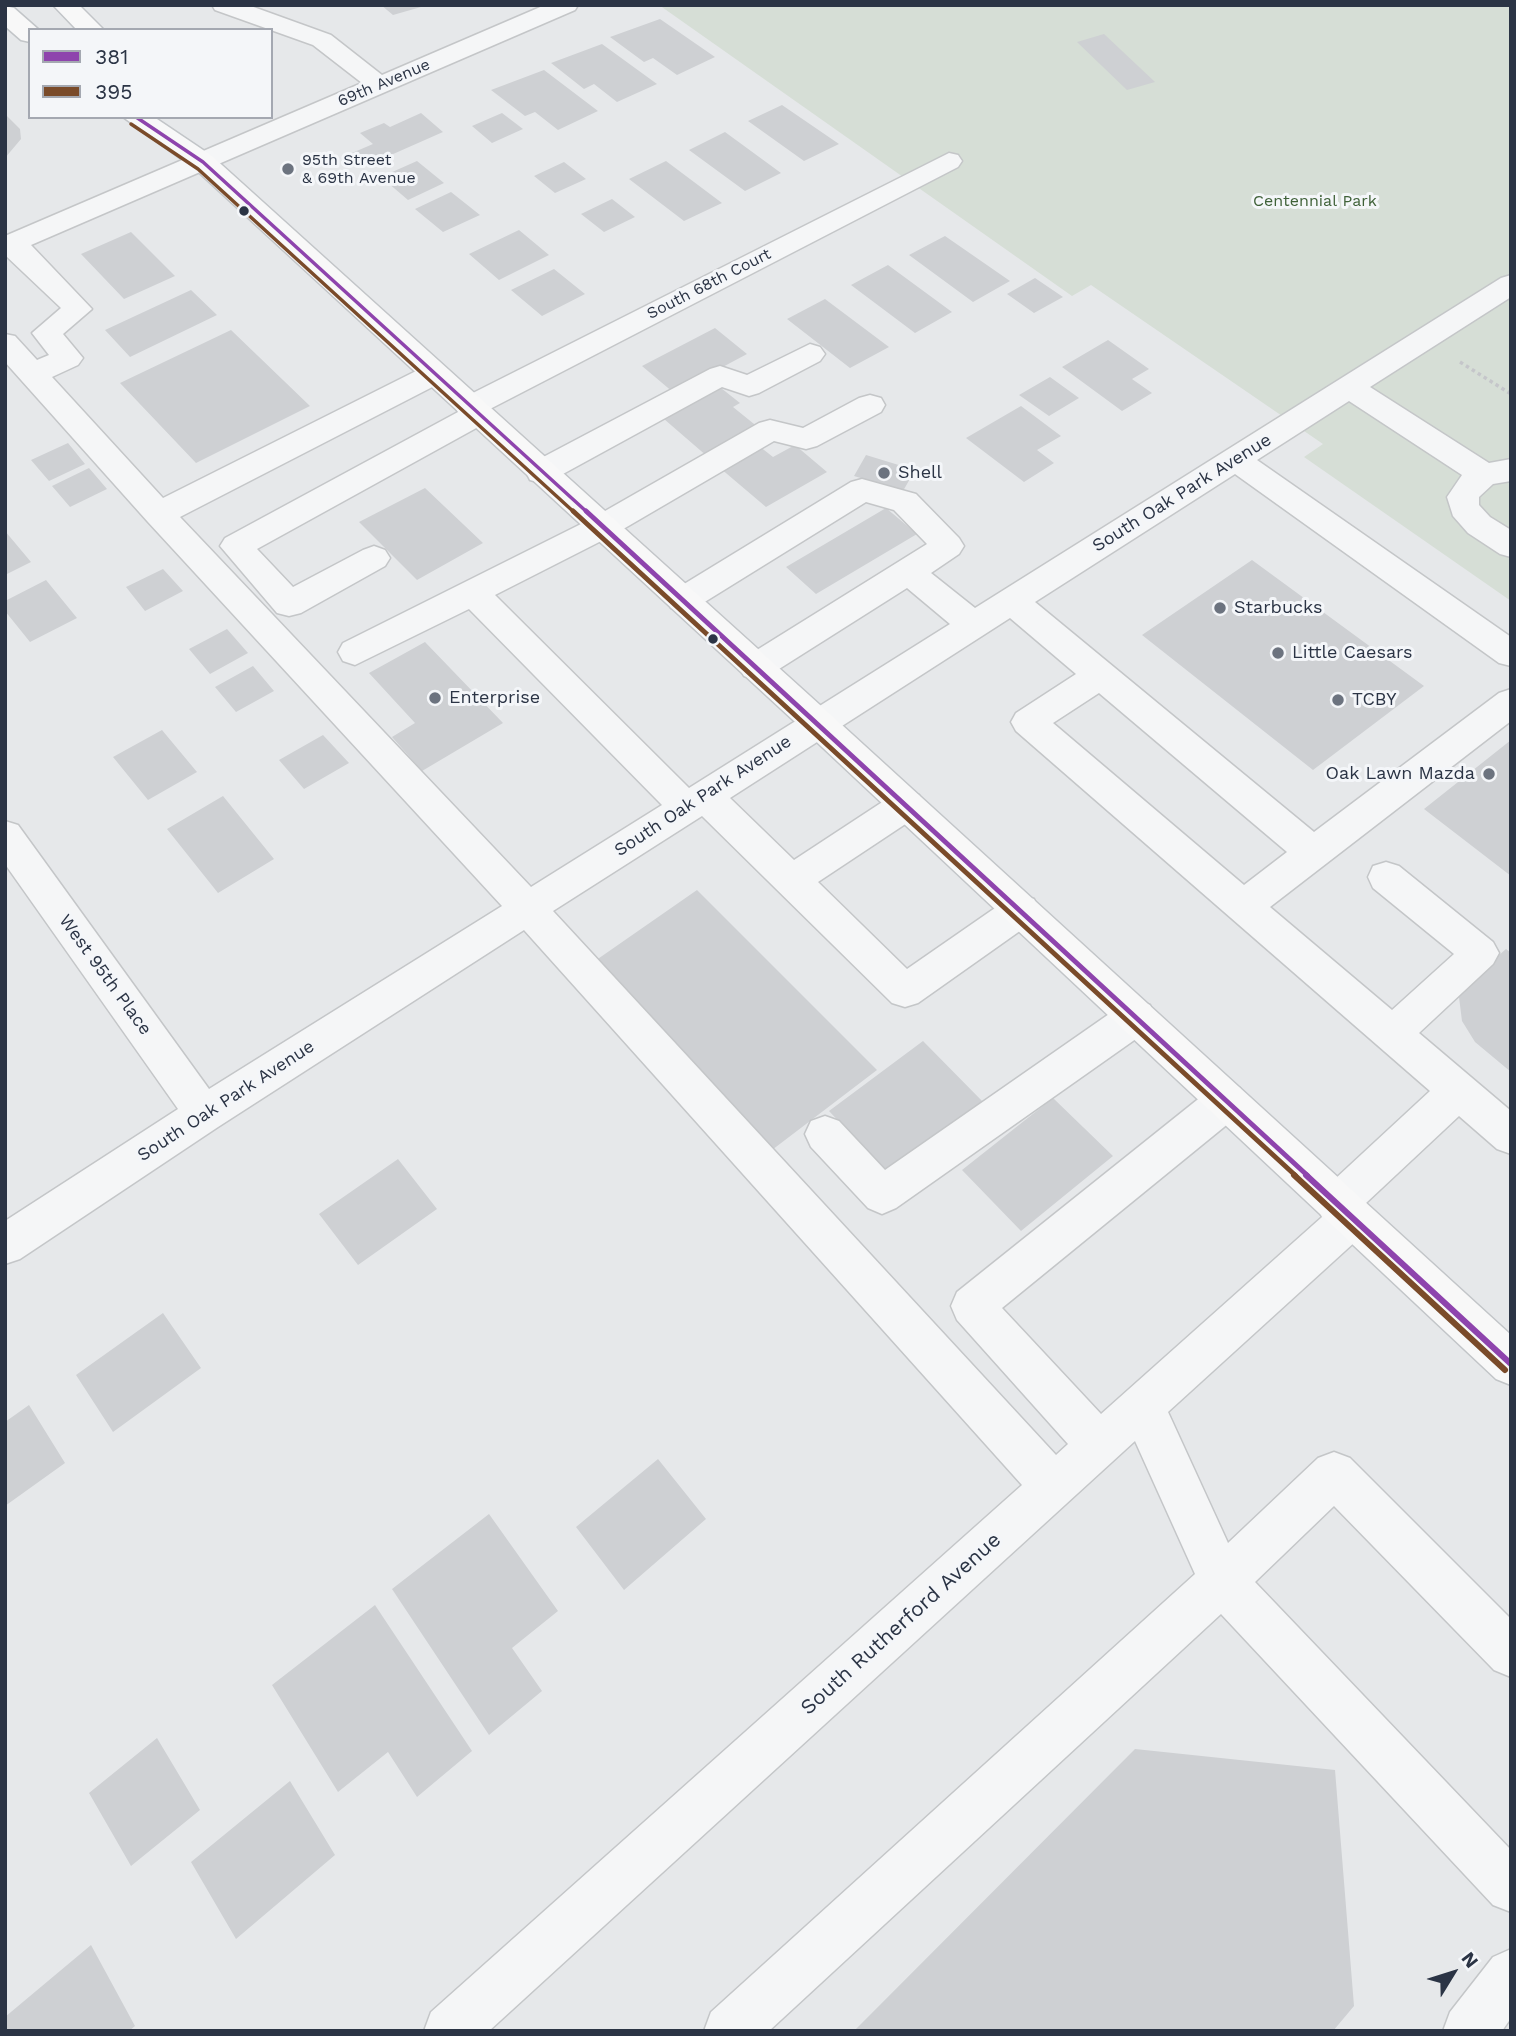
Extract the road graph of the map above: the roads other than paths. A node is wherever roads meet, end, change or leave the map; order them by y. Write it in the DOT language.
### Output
graph roads {
  1 [pos="65,5"];
  2 [pos="224,5"];
  3 [pos="566,5"];
  4 [pos="5,13"];
  5 [pos="90,28"];
  6 [pos="28,33"];
  7 [pos="380,86"];
  8 [pos="139,119"];
  9 [pos="170,119"];
  10 [pos="949,161"];
  11 [pos="203,162"];
  12 [pos="9,245"];
  13 [pos="1511,284"];
  14 [pos="5,343"];
  15 [pos="810,354"];
  16 [pos="33,374"];
  17 [pos="434,374"];
  18 [pos="1349,387"];
  19 [pos="870,405"];
  20 [pos="474,411"];
  21 [pos="1235,459"];
  22 [pos="541,472"];
  23 [pos="1497,473"];
  24 [pos="159,514"];
  25 [pos="602,527"];
  26 [pos="1511,546"];
  27 [pos="374,558"];
  28 [pos="909,572"];
  29 [pos="472,592"];
  30 [pos="683,600"];
  31 [pos="1011,601"];
  32 [pos="973,625"];
  33 [pos="355,652"];
  34 [pos="1511,654"];
  35 [pos="756,667"];
  36 [pos="1101,675"];
  37 [pos="1511,702"];
  38 [pos="818,723"];
  39 [pos="695,801"];
  40 [pos="906,804"];
  41 [pos="5,835"];
  42 [pos="1313,852"];
  43 [pos="1386,877"];
  44 [pos="791,881"];
  45 [pos="1243,907"];
  46 [pos="527,908"];
  47 [pos="1021,910"];
  48 [pos="1136,1017"];
  49 [pos="1392,1034"];
  50 [pos="1458,1091"];
  51 [pos="1226,1101"];
  52 [pos="204,1114"];
  53 [pos="825,1134"];
  54 [pos="1511,1136"];
  55 [pos="1344,1210"];
  56 [pos="5,1245"];
  57 [pos="1511,1364"];
  58 [pos="1142,1406"];
  59 [pos="1099,1444"];
  60 [pos="1054,1486"];
  61 [pos="1222,1581"];
  62 [pos="1511,1653"];
  63 [pos="1511,1887"];
  64 [pos="1511,1975"];
  65 [pos="450,2031"];
  66 [pos="730,2031"];
  67 [pos="1469,2031"];
  1 -- 5 [label="main road"];
  2 -- 7 [label="street"];
  3 -- 7 [label="street, 69th Avenue"];
  4 -- 6 [label="main road"];
  7 -- 11 [label="street, 69th Avenue"];
  8 -- 11 [label="main road"];
  9 -- 11 [label="main road"];
  10 -- 20 [label="street, South 68th Court"];
  11 -- 12 [label="street, 69th Avenue"];
  11 -- 17 [label="main road"];
  12 -- 16 [label="street"];
  13 -- 18 [label="street, South Oak Park Avenue"];
  14 -- 16 [label="street"];
  15 -- 22 [label="street"];
  16 -- 24 [label="street"];
  17 -- 20 [label="main road"];
  17 -- 24 [label="street"];
  18 -- 21 [label="street, South Oak Park Avenue"];
  18 -- 23 [label="street"];
  19 -- 25 [label="street"];
  20 -- 22 [label="main road"];
  20 -- 27 [label="street, South 68th Court"];
  21 -- 31 [label="street, South Oak Park Avenue"];
  21 -- 34 [label="street"];
  22 -- 25 [label="main road"];
  23 -- 26 [label="street"];
  24 -- 46 [label="street"];
  25 -- 29 [label="street"];
  25 -- 30 [label="main road"];
  28 -- 30 [label="street"];
  28 -- 32 [label="street"];
  28 -- 35 [label="street"];
  29 -- 33 [label="street"];
  29 -- 39 [label="street"];
  30 -- 35 [label="main road"];
  31 -- 32 [label="street, South Oak Park Avenue"];
  31 -- 36 [label="street"];
  32 -- 38 [label="street, South Oak Park Avenue"];
  35 -- 38 [label="main road"];
  36 -- 42 [label="street"];
  36 -- 45 [label="street"];
  37 -- 42 [label="street"];
  38 -- 39 [label="street, South Oak Park Avenue"];
  38 -- 40 [label="main road"];
  39 -- 44 [label="street"];
  39 -- 46 [label="street, South Oak Park Avenue"];
  40 -- 44 [label="street"];
  40 -- 47 [label="main road"];
  41 -- 52 [label="street, West 95th Place"];
  42 -- 45 [label="street"];
  43 -- 49 [label="street"];
  44 -- 47 [label="street"];
  45 -- 49 [label="street"];
  46 -- 52 [label="street, South Oak Park Avenue"];
  46 -- 60 [label="street"];
  47 -- 48 [label="main road"];
  48 -- 51 [label="main road"];
  48 -- 53 [label="street"];
  49 -- 50 [label="street"];
  50 -- 54 [label="street"];
  50 -- 55 [label="street, South Rutherford Avenue"];
  51 -- 55 [label="main road"];
  51 -- 59 [label="street"];
  52 -- 56 [label="street, South Oak Park Avenue"];
  55 -- 57 [label="main road"];
  55 -- 58 [label="street, South Rutherford Avenue"];
  58 -- 59 [label="street, South Rutherford Avenue"];
  58 -- 61 [label="street"];
  59 -- 60 [label="street, South Rutherford Avenue"];
  60 -- 65 [label="street, South Rutherford Avenue"];
  61 -- 62 [label="street"];
  61 -- 63 [label="street"];
  61 -- 66 [label="street"];
  64 -- 67 [label="street"];
}
